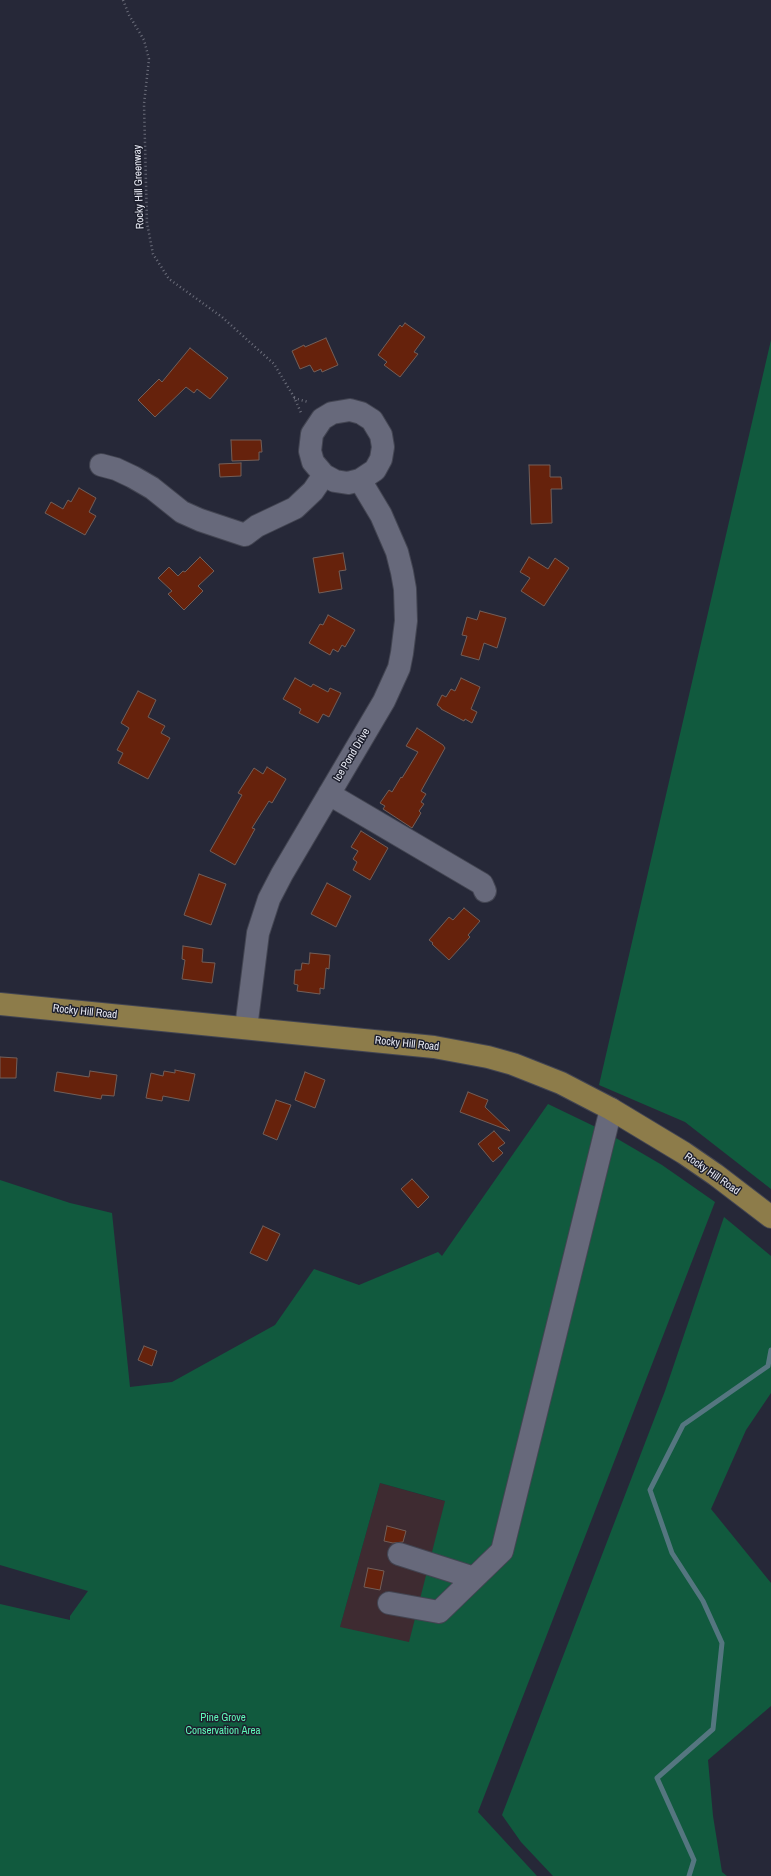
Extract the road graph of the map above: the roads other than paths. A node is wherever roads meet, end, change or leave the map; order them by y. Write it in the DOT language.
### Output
graph roads {
  1 [pos="101,465"];
  2 [pos="324,475"];
  3 [pos="360,480"];
  4 [pos="329,794"];
  5 [pos="485,891"];
  6 [pos="0,1004"];
  7 [pos="246,1028"];
  8 [pos="611,1109"];
  9 [pos="771,1217"];
  10 [pos="399,1554"];
  11 [pos="474,1578"];
  12 [pos="389,1603"];
  1 -- 2 [label="street"];
  2 -- 3 [label="street"];
  2 -- 3 [label="street"];
  3 -- 4 [label="street, Ice Pond Drive"];
  4 -- 5 [label="street"];
  4 -- 7 [label="street, Ice Pond Drive"];
  6 -- 7 [label="main road, Rocky Hill Road"];
  7 -- 8 [label="main road, Rocky Hill Road"];
  8 -- 9 [label="main road, Rocky Hill Road"];
  8 -- 11 [label="street"];
  10 -- 11 [label="street"];
  11 -- 12 [label="street"];
}
